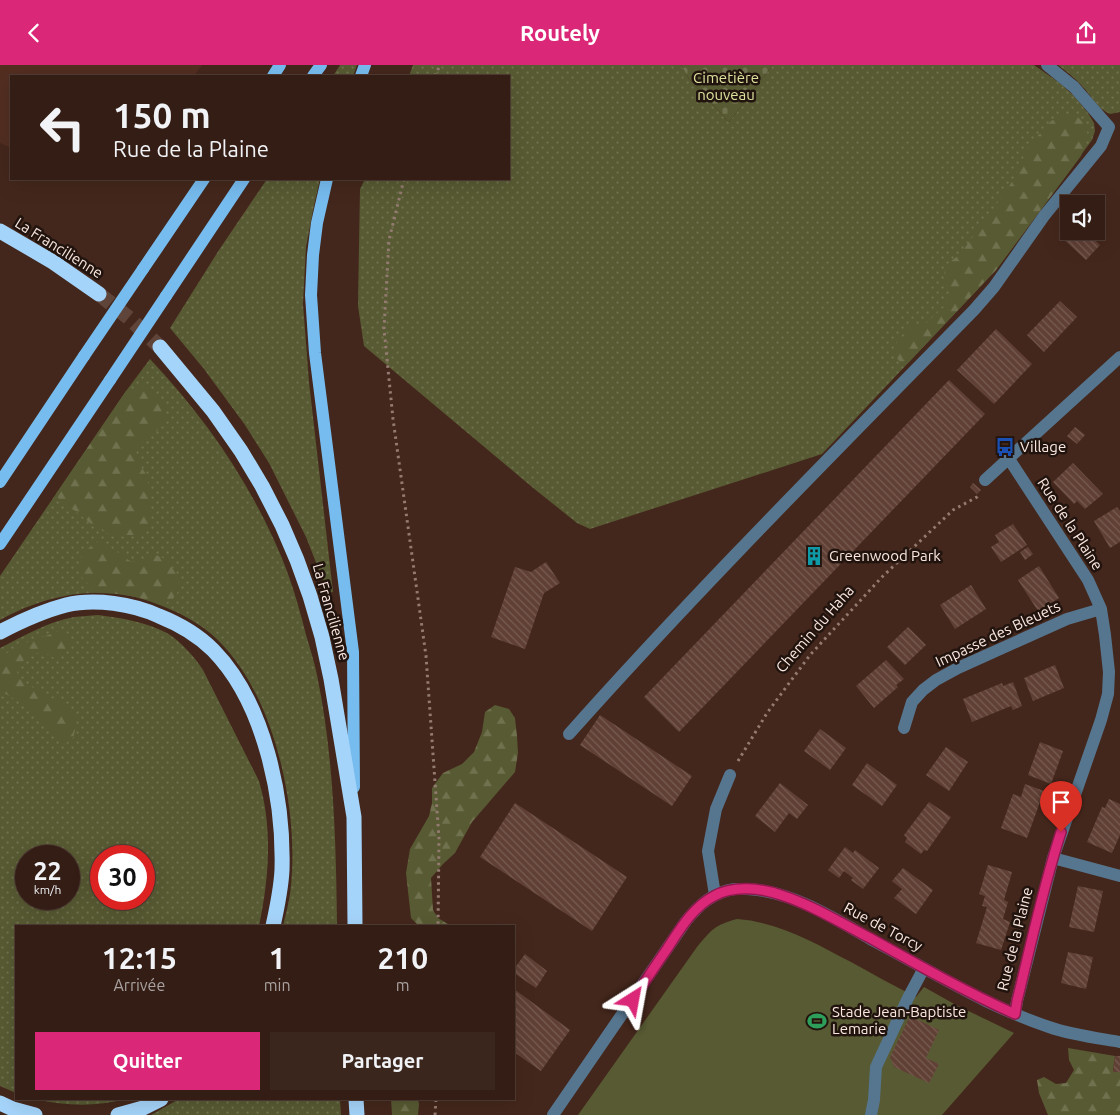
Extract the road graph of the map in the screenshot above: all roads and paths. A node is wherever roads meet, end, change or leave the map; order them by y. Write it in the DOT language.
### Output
graph roads {
  1 [pos="1046,65"];
  2 [pos="1115,125"];
  3 [pos="203,180"];
  4 [pos="243,180"];
  5 [pos="327,180"];
  6 [pos="404,180"];
  7 [pos="0,231"];
  8 [pos="99,294"];
  9 [pos="160,347"];
  10 [pos="1120,357"];
  11 [pos="1009,459"];
  12 [pos="986,480"];
  13 [pos="0,482"];
  14 [pos="0,544"];
  15 [pos="1101,609"];
  16 [pos="0,633"];
  17 [pos="1114,672"];
  18 [pos="904,728"];
  19 [pos="569,734"];
  20 [pos="730,775"];
  21 [pos="354,817"];
  22 [pos="1052,857"];
  23 [pos="1120,876"];
  24 [pos="715,895"];
  25 [pos="273,925"];
  26 [pos="355,925"];
  27 [pos="438,925"];
  28 [pos="924,968"];
  29 [pos="1015,1014"];
  30 [pos="1120,1042"];
  31 [pos="159,1100"];
  32 [pos="356,1100"];
  33 [pos="436,1100"];
  34 [pos="0,1103"];
  35 [pos="35,1115"];
  36 [pos="118,1115"];
  37 [pos="357,1115"];
  38 [pos="435,1115"];
  39 [pos="553,1115"];
  40 [pos="871,1115"];
  1 -- 2 [label="street"];
  2 -- 19 [label="street"];
  3 -- 13 [label="main road, bridge"];
  4 -- 14 [label="main road, bridge"];
  5 -- 21 [label="main road"];
  6 -- 27 [label="path"];
  7 -- 8 [label="highway, La Francilienne"];
  9 -- 21 [label="highway, La Francilienne"];
  10 -- 11 [label="street"];
  11 -- 12 [label="street"];
  11 -- 15 [label="street, Rue de la Plaine"];
  12 -- 20 [label="path, Chemin du Haha"];
  15 -- 17 [label="street, Rue de la Plaine"];
  15 -- 18 [label="street, Impasse des Bleuets"];
  16 -- 25 [label="highway"];
  17 -- 22 [label="street, Rue de la Plaine"];
  20 -- 24 [label="street"];
  21 -- 26 [label="highway, La Francilienne"];
  22 -- 23 [label="street"];
  22 -- 29 [label="street, Rue de la Plaine"];
  24 -- 28 [label="street, Rue de Torcy"];
  24 -- 39 [label="street, Rue de Torcy"];
  28 -- 29 [label="street, Rue de Torcy"];
  28 -- 40 [label="street"];
  29 -- 30 [label="street, Rue de Torcy"];
  31 -- 36 [label="highway"];
  32 -- 37 [label="highway"];
  33 -- 38 [label="path"];
  34 -- 35 [label="highway"];
}
